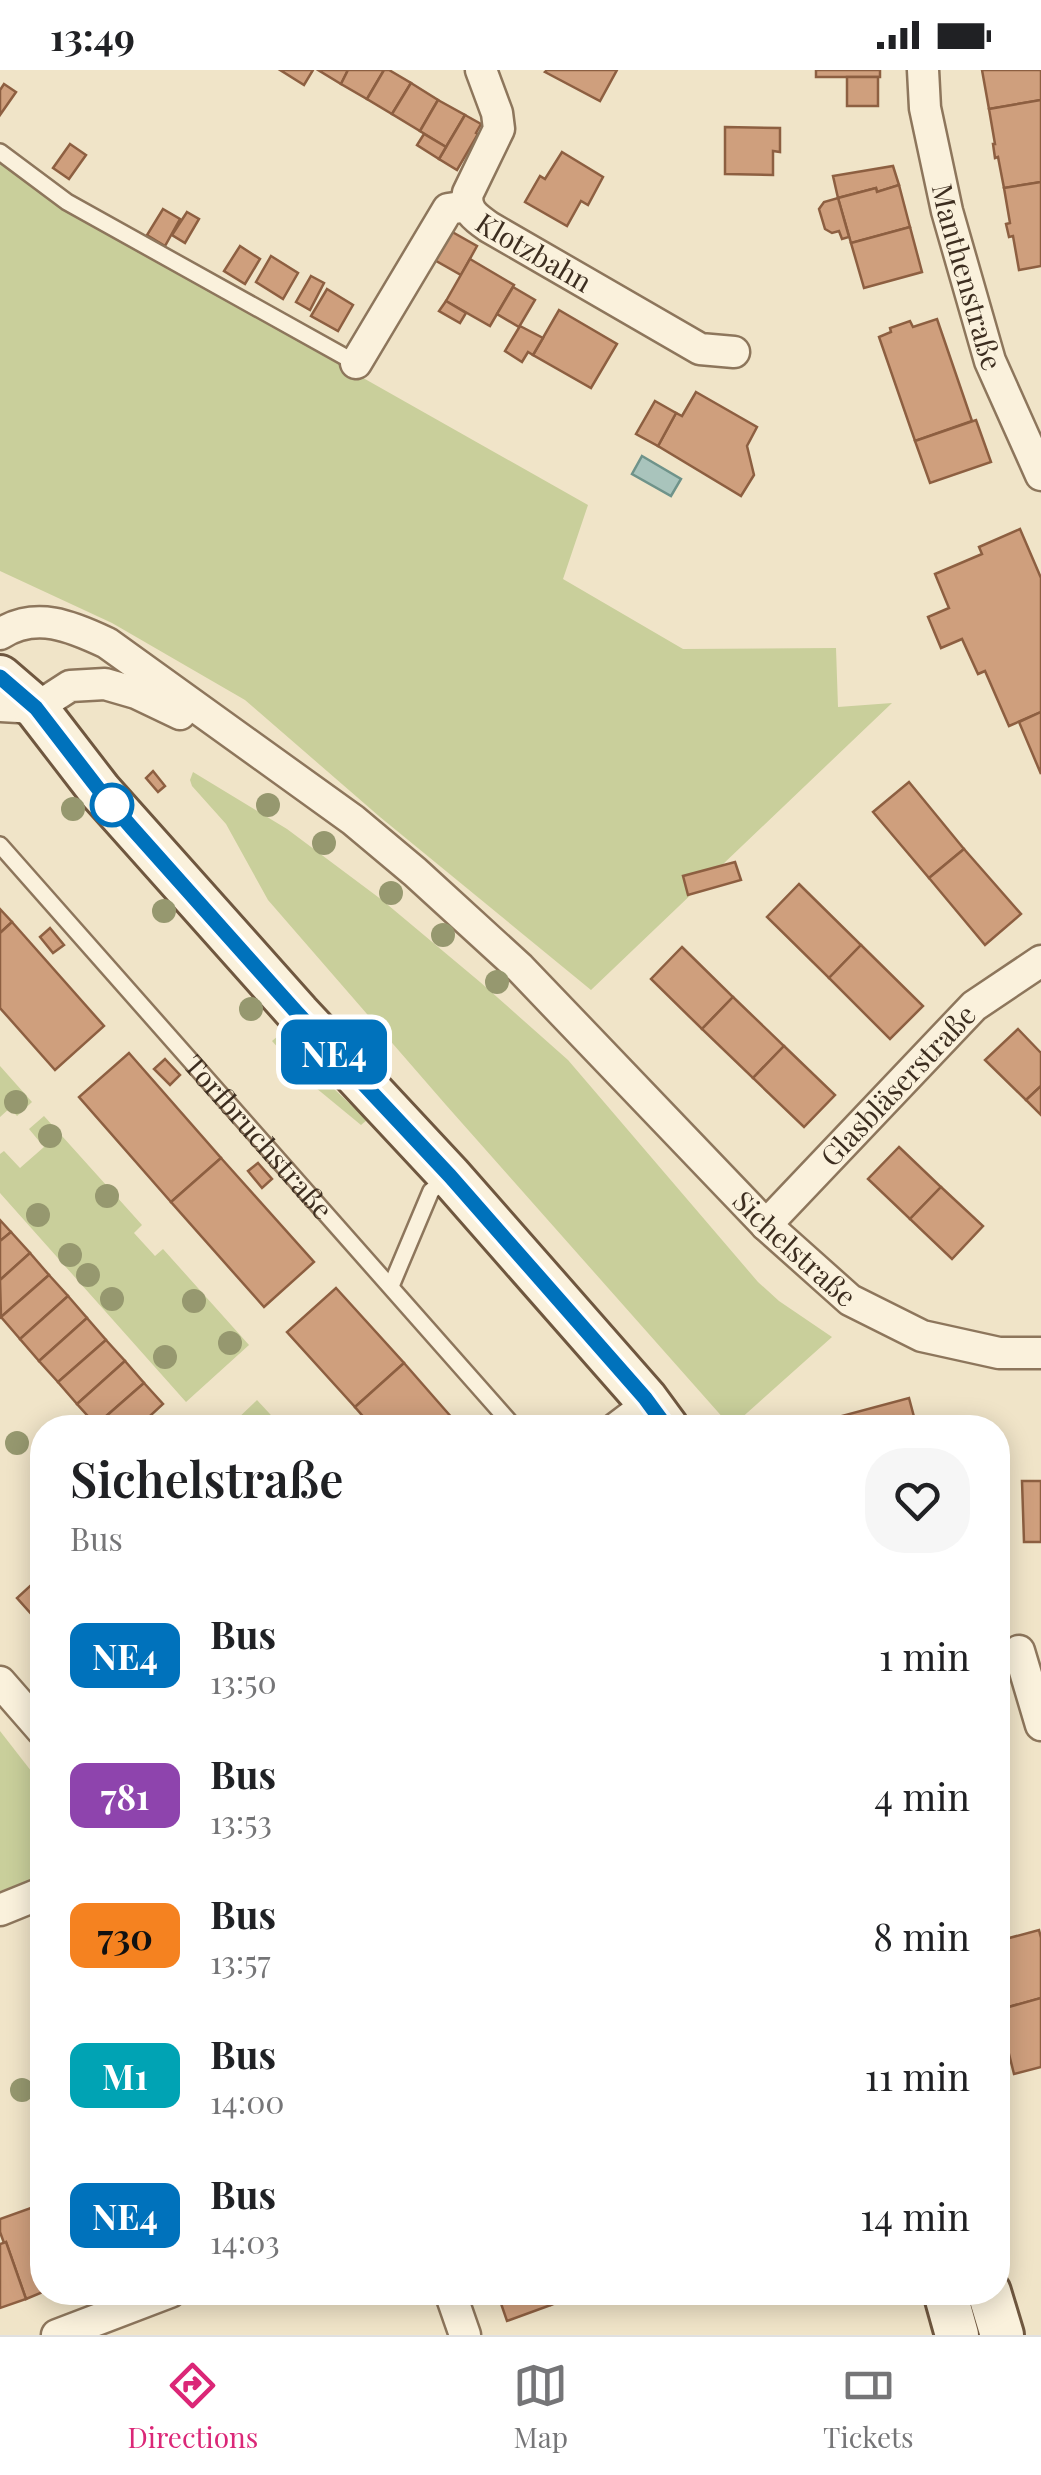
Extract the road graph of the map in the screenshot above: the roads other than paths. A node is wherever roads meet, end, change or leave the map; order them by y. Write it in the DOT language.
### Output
graph roads {
  1 [pos="480,70"];
  2 [pos="923,70"];
  3 [pos="0,152"];
  4 [pos="468,206"];
  5 [pos="734,352"];
  6 [pos="356,363"];
  7 [pos="1041,474"];
  8 [pos="0,634"];
  9 [pos="0,677"];
  10 [pos="18,707"];
  11 [pos="237,739"];
  12 [pos="0,845"];
  13 [pos="1041,960"];
  14 [pos="450,1176"];
  15 [pos="766,1225"];
  16 [pos="391,1286"];
  17 [pos="1041,1353"];
  18 [pos="656,1412"];
  19 [pos="504,1415"];
  20 [pos="1019,1651"];
  21 [pos="0,1682"];
  22 [pos="30,1716"];
  23 [pos="1041,1725"];
  24 [pos="30,1899"];
  25 [pos="0,1910"];
  26 [pos="136,2305"];
  27 [pos="455,2305"];
  28 [pos="949,2305"];
  29 [pos="968,2305"];
  30 [pos="993,2305"];
  31 [pos="57,2335"];
  32 [pos="465,2335"];
  33 [pos="957,2335"];
  34 [pos="976,2335"];
  35 [pos="1002,2335"];
  1 -- 4 [label="street, Klotzbahn"];
  2 -- 7 [label="street, Manthenstraße"];
  3 -- 6 [label="lane"];
  4 -- 5 [label="street, Klotzbahn"];
  4 -- 6 [label="street"];
  8 -- 11 [label="street, Sichelstraße"];
  9 -- 10 [label="main road"];
  10 -- 11 [label="street, Sichelstraße"];
  10 -- 14 [label="main road"];
  11 -- 15 [label="street, Sichelstraße"];
  12 -- 16 [label="lane, Torfbruchstraße"];
  13 -- 15 [label="street, Glasbläserstraße"];
  14 -- 16 [label="lane"];
  14 -- 18 [label="main road"];
  15 -- 17 [label="street, Sichelstraße"];
  16 -- 19 [label="lane, Torfbruchstraße"];
  20 -- 23 [label="street"];
  21 -- 22 [label="street"];
  24 -- 25 [label="street"];
  26 -- 31 [label="street"];
  27 -- 32 [label="street"];
  28 -- 33 [label="main road"];
  29 -- 34 [label="main road"];
  30 -- 35 [label="main road"];
}
